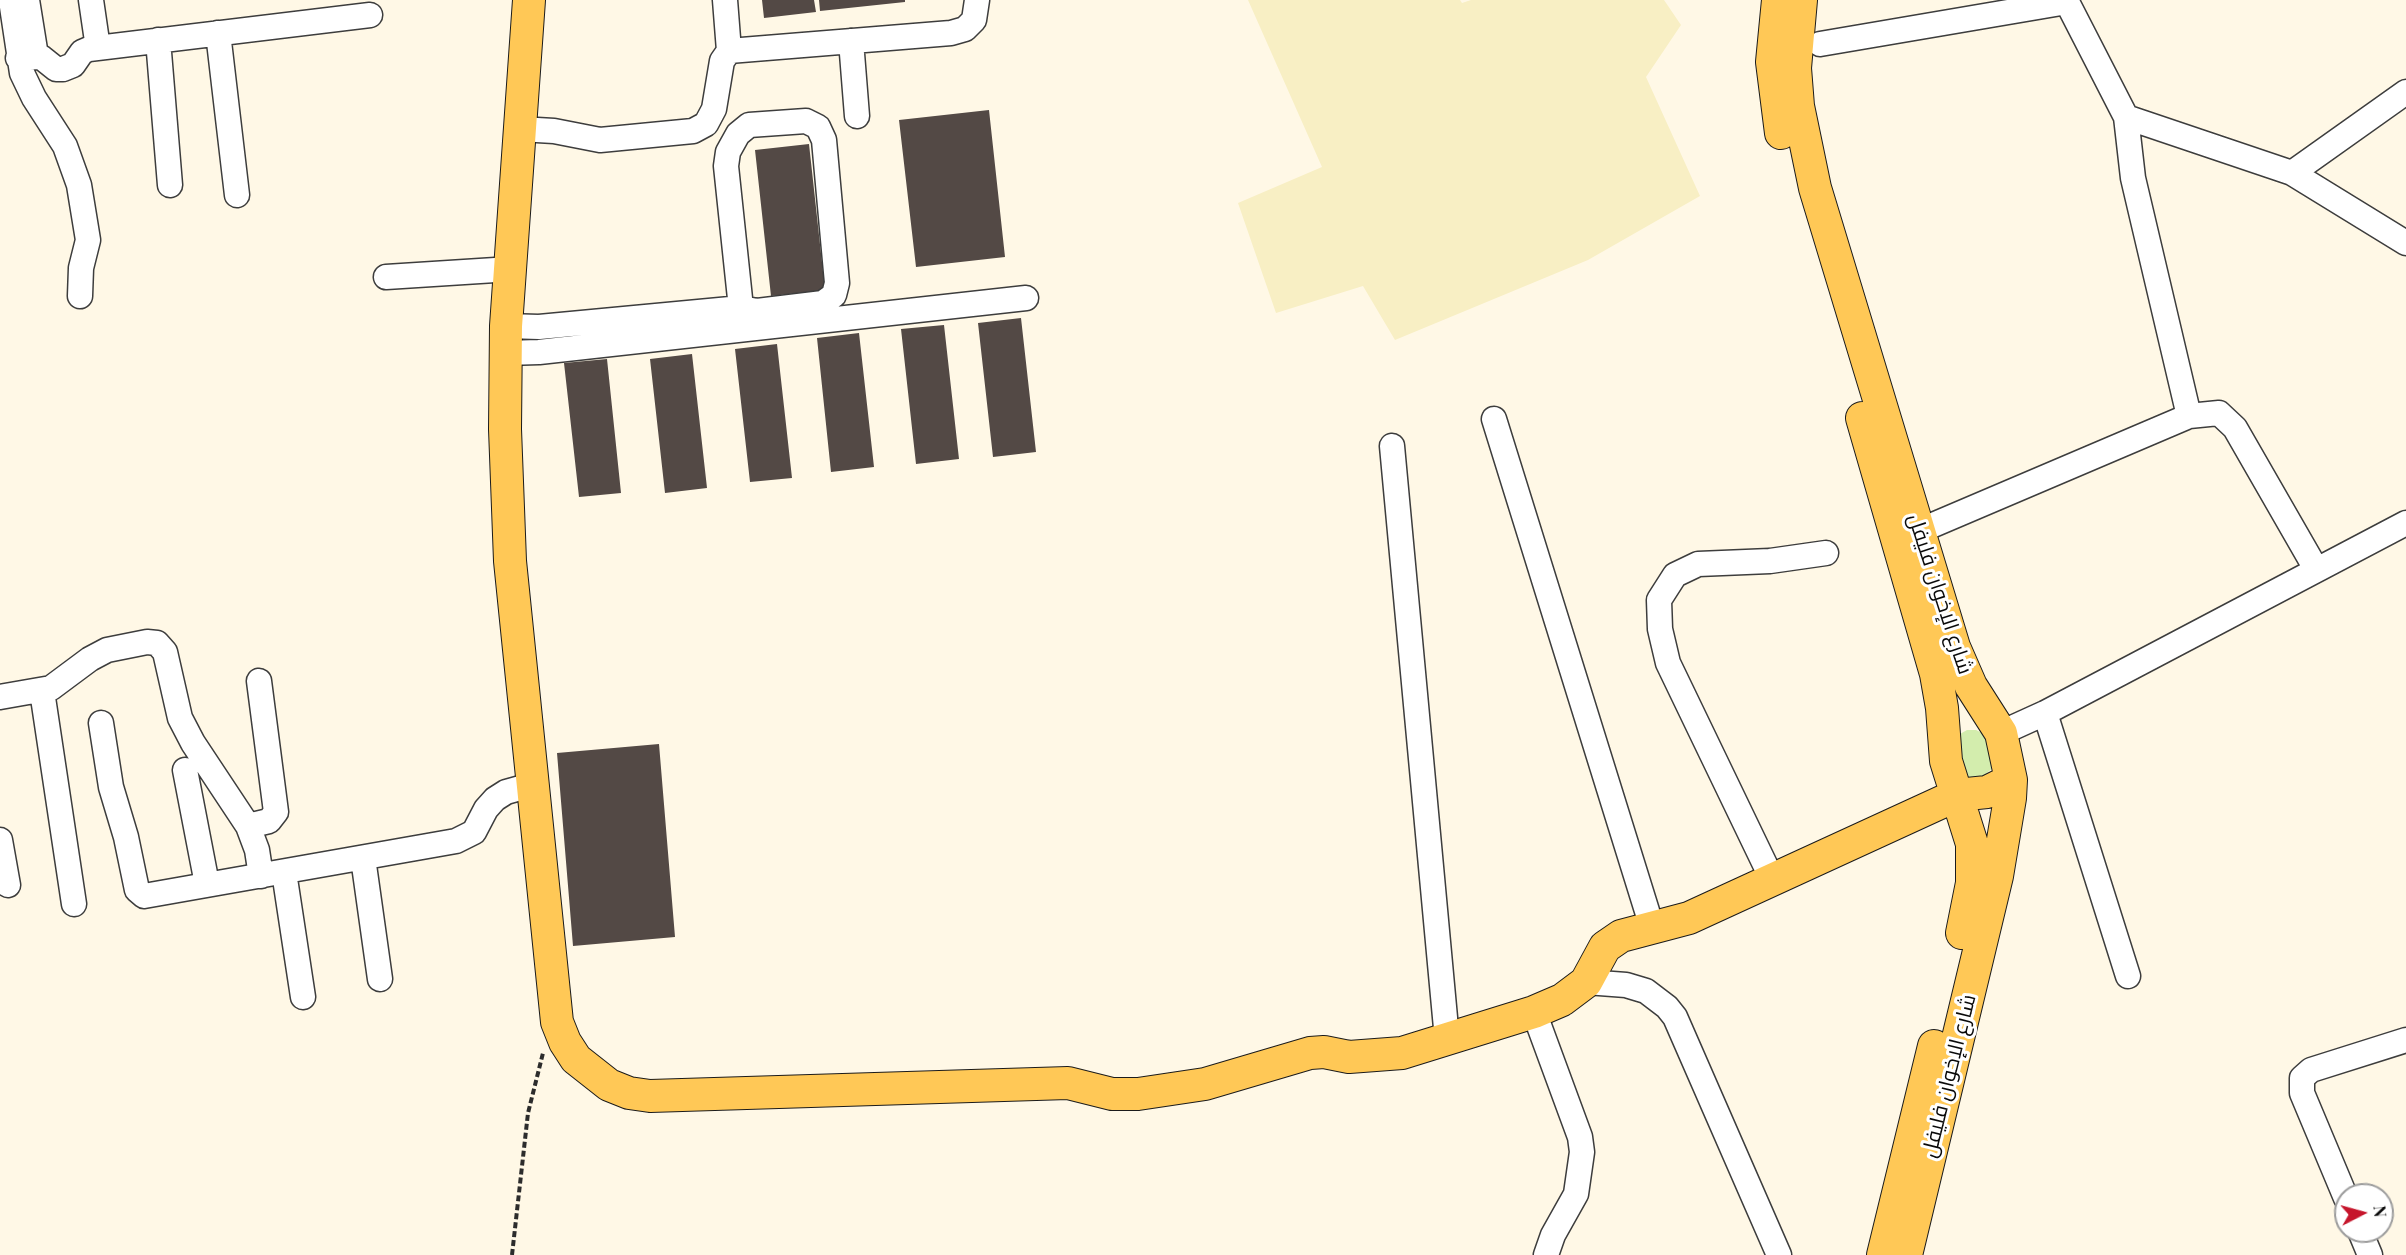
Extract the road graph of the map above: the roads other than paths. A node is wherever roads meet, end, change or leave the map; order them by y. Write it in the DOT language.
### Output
graph roads {
  1 [pos="11,0"];
  2 [pos="27,0"];
  3 [pos="91,0"];
  4 [pos="529,0"];
  5 [pos="725,0"];
  6 [pos="977,0"];
  7 [pos="1778,0"];
  8 [pos="1801,0"];
  9 [pos="2068,1"];
  10 [pos="370,15"];
  11 [pos="218,33"];
  12 [pos="158,40"];
  13 [pos="850,41"];
  14 [pos="1820,44"];
  15 [pos="98,48"];
  16 [pos="729,51"];
  17 [pos="27,57"];
  18 [pos="2406,92"];
  19 [pos="857,116"];
  20 [pos="2126,117"];
  21 [pos="520,129"];
  22 [pos="2292,173"];
  23 [pos="170,185"];
  24 [pos="237,195"];
  25 [pos="2406,243"];
  26 [pos="511,269"];
  27 [pos="386,277"];
  28 [pos="80,296"];
  29 [pos="1026,298"];
  30 [pos="741,308"];
  31 [pos="506,340"];
  32 [pos="1867,398"];
  33 [pos="2189,416"];
  34 [pos="1494,419"];
  35 [pos="1392,446"];
  36 [pos="2406,523"];
  37 [pos="1919,531"];
  38 [pos="1826,553"];
  39 [pos="2316,570"];
  40 [pos="260,681"];
  41 [pos="42,691"];
  42 [pos="0,697"];
  43 [pos="2045,713"];
  44 [pos="100,723"];
  45 [pos="1943,724"];
  46 [pos="1997,726"];
  47 [pos="185,770"];
  48 [pos="2011,780"];
  49 [pos="531,785"];
  50 [pos="1957,795"];
  51 [pos="248,826"];
  52 [pos="0,840"];
  53 [pos="363,858"];
  54 [pos="272,874"];
  55 [pos="1772,879"];
  56 [pos="8,885"];
  57 [pos="207,885"];
  58 [pos="74,904"];
  59 [pos="1652,927"];
  60 [pos="2128,976"];
  61 [pos="380,979"];
  62 [pos="1586,982"];
  63 [pos="303,997"];
  64 [pos="1534,1012"];
  65 [pos="1447,1039"];
  66 [pos="2406,1040"];
  67 [pos="2340,1183"];
  68 [pos="1546,1255"];
  69 [pos="1779,1255"];
  70 [pos="1883,1255"];
  71 [pos="1906,1255"];
  1 -- 17 [label="street"];
  2 -- 17 [label="street"];
  3 -- 15 [label="street"];
  4 -- 21 [label="main road"];
  5 -- 16 [label="street"];
  6 -- 13 [label="street"];
  7 -- 32 [label="main road, شارع الإخوان فليفل"];
  8 -- 32 [label="main road, شارع الإخوان فليفل"];
  9 -- 14 [label="street"];
  9 -- 20 [label="street"];
  10 -- 11 [label="street"];
  11 -- 12 [label="street"];
  11 -- 24 [label="street"];
  12 -- 15 [label="street"];
  12 -- 23 [label="street"];
  13 -- 16 [label="street"];
  13 -- 19 [label="street"];
  15 -- 17 [label="street"];
  16 -- 21 [label="street"];
  17 -- 28 [label="street"];
  18 -- 22 [label="street"];
  20 -- 22 [label="street"];
  20 -- 33 [label="street"];
  21 -- 26 [label="main road"];
  22 -- 25 [label="street"];
  26 -- 27 [label="street"];
  26 -- 31 [label="main road"];
  29 -- 31 [label="street"];
  30 -- 30 [label="street"];
  30 -- 31 [label="street"];
  31 -- 49 [label="main road"];
  32 -- 37 [label="main road, شارع الإخوان فليفل"];
  32 -- 45 [label="main road, شارع الإخوان فليفل"];
  33 -- 37 [label="street"];
  33 -- 39 [label="street"];
  34 -- 59 [label="street"];
  35 -- 65 [label="street"];
  36 -- 39 [label="street"];
  37 -- 46 [label="main road, شارع الإخوان فليفل"];
  38 -- 55 [label="street"];
  39 -- 43 [label="street"];
  40 -- 51 [label="street"];
  41 -- 42 [label="street"];
  41 -- 51 [label="street"];
  41 -- 58 [label="street"];
  43 -- 46 [label="street"];
  43 -- 60 [label="street"];
  44 -- 57 [label="street"];
  45 -- 46 [label="main road"];
  45 -- 50 [label="main road, شارع الإخوان فليفل"];
  46 -- 48 [label="main road, شارع الإخوان فليفل"];
  47 -- 57 [label="street"];
  48 -- 50 [label="main road"];
  48 -- 71 [label="main road, شارع الإخوان فليفل"];
  49 -- 53 [label="street"];
  49 -- 65 [label="main road"];
  50 -- 55 [label="main road"];
  50 -- 70 [label="main road, شارع الإخوان فليفل"];
  51 -- 54 [label="street"];
  52 -- 56 [label="street"];
  53 -- 54 [label="street"];
  53 -- 61 [label="street"];
  54 -- 57 [label="street"];
  54 -- 63 [label="street"];
  55 -- 59 [label="main road"];
  59 -- 62 [label="main road"];
  62 -- 64 [label="main road"];
  62 -- 69 [label="street"];
  64 -- 65 [label="main road"];
  64 -- 68 [label="street"];
  66 -- 67 [label="street"];
}
